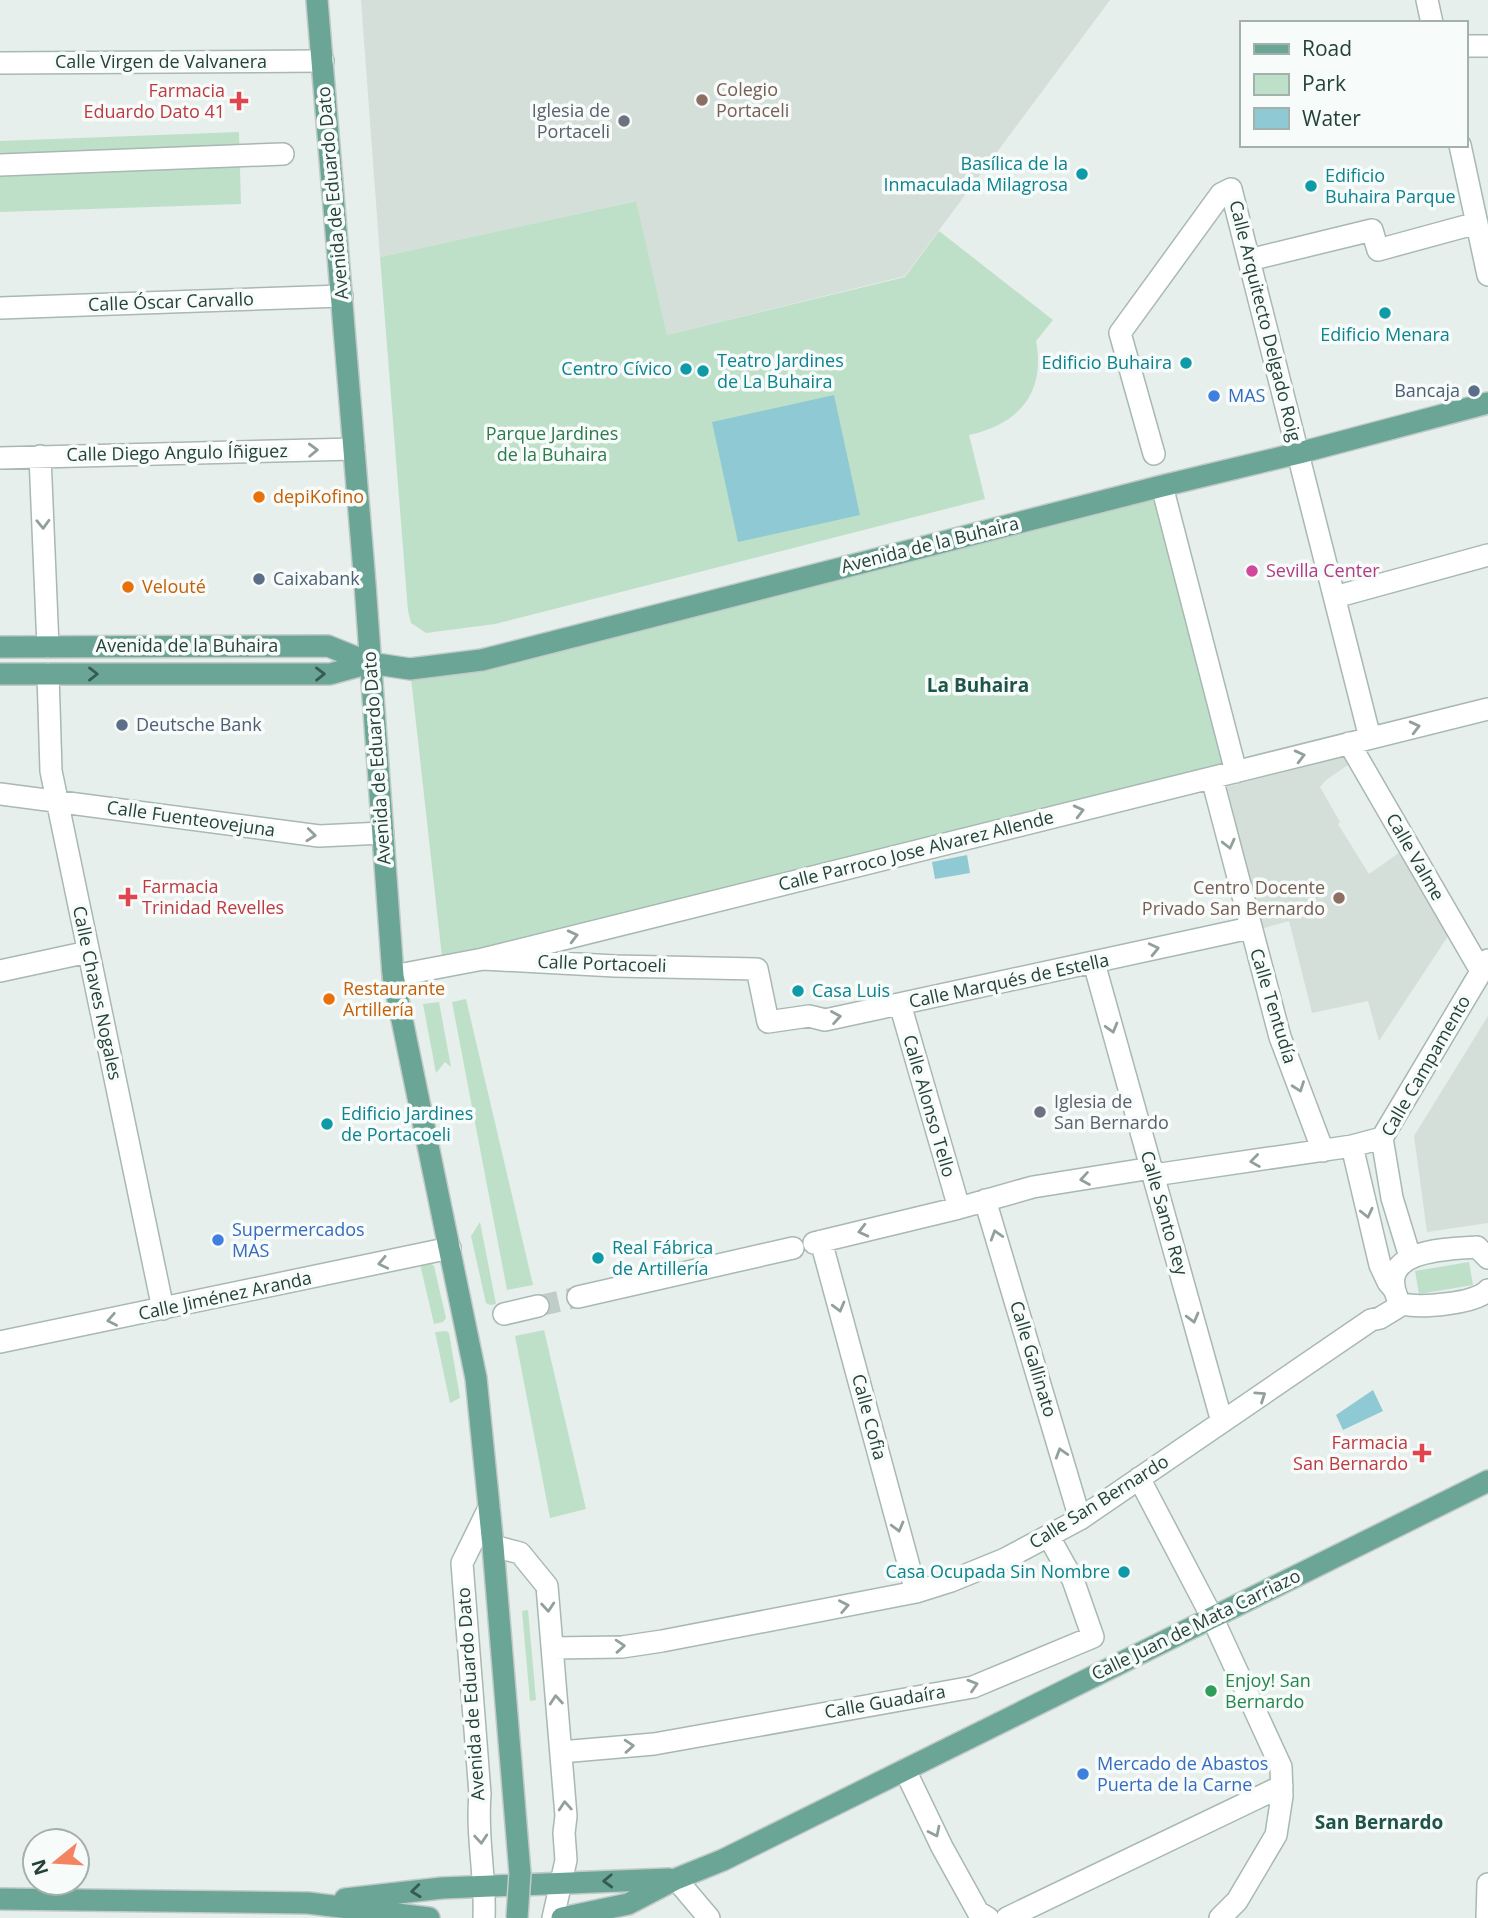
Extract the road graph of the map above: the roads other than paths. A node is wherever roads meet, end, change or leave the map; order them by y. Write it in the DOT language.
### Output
graph roads {
  1 [pos="317,0"];
  2 [pos="1427,0"];
  3 [pos="1432,21"];
  4 [pos="1467,46"];
  5 [pos="1488,46"];
  6 [pos="323,61"];
  7 [pos="0,63"];
  8 [pos="1460,147"];
  9 [pos="283,154"];
  10 [pos="0,164"];
  11 [pos="1477,223"];
  12 [pos="1250,260"];
  13 [pos="1488,275"];
  14 [pos="342,296"];
  15 [pos="0,308"];
  16 [pos="1488,403"];
  17 [pos="354,449"];
  18 [pos="1299,453"];
  19 [pos="1154,454"];
  20 [pos="40,456"];
  21 [pos="0,458"];
  22 [pos="1163,486"];
  23 [pos="1488,555"];
  24 [pos="1335,597"];
  25 [pos="0,647"];
  26 [pos="48,647"];
  27 [pos="370,663"];
  28 [pos="0,674"];
  29 [pos="48,674"];
  30 [pos="1488,709"];
  31 [pos="1370,738"];
  32 [pos="1349,743"];
  33 [pos="1236,772"];
  34 [pos="1212,778"];
  35 [pos="0,794"];
  36 [pos="57,801"];
  37 [pos="383,833"];
  38 [pos="1250,928"];
  39 [pos="88,952"];
  40 [pos="483,959"];
  41 [pos="1094,963"];
  42 [pos="1485,965"];
  43 [pos="0,971"];
  44 [pos="393,976"];
  45 [pos="900,1004"];
  46 [pos="768,1022"];
  47 [pos="1382,1138"];
  48 [pos="1352,1146"];
  49 [pos="1323,1151"];
  50 [pos="1153,1172"];
  51 [pos="985,1200"];
  52 [pos="959,1208"];
  53 [pos="450,1248"];
  54 [pos="793,1248"];
  55 [pos="1487,1255"];
  56 [pos="1410,1257"];
  57 [pos="1398,1296"];
  58 [pos="1487,1296"];
  59 [pos="579,1297"];
  60 [pos="538,1306"];
  61 [pos="163,1309"];
  62 [pos="504,1314"];
  63 [pos="0,1342"];
  64 [pos="1222,1422"];
  65 [pos="1139,1478"];
  66 [pos="1488,1481"];
  67 [pos="489,1508"];
  68 [pos="1080,1519"];
  69 [pos="1049,1537"];
  70 [pos="493,1546"];
  71 [pos="916,1592"];
  72 [pos="1212,1617"];
  73 [pos="552,1648"];
  74 [pos="561,1752"];
  75 [pos="905,1770"];
  76 [pos="1282,1786"];
  77 [pos="676,1878"];
  78 [pos="519,1879"];
  79 [pos="570,1882"];
  80 [pos="1488,1884"];
  81 [pos="484,1886"];
  82 [pos="0,1899"];
  83 [pos="308,1903"];
  84 [pos="429,1918"];
  85 [pos="484,1918"];
  86 [pos="517,1918"];
  87 [pos="553,1918"];
  88 [pos="562,1918"];
  89 [pos="709,1918"];
  90 [pos="988,1918"];
  91 [pos="1007,1918"];
  92 [pos="1219,1918"];
  93 [pos="1487,1918"];
  1 -- 6 [label="main road, Avenida de Eduardo Dato"];
  2 -- 3 [label="street"];
  4 -- 5 [label="street"];
  6 -- 7 [label="street, Calle Virgen de Valvanera"];
  6 -- 14 [label="main road, Avenida de Eduardo Dato"];
  8 -- 11 [label="street"];
  9 -- 10 [label="street"];
  11 -- 12 [label="street"];
  11 -- 13 [label="street"];
  12 -- 18 [label="street, Calle Arquitecto Delgado Roig"];
  12 -- 19 [label="street, Calle Arquitecto Delgado Roig"];
  14 -- 15 [label="street, Calle Óscar Carvallo"];
  14 -- 17 [label="main road, Avenida de Eduardo Dato"];
  16 -- 18 [label="main road, Avenida de la Buhaira"];
  20 -- 17 [label="street, Calle Diego Angulo Íñiguez, one-way"];
  17 -- 27 [label="main road, Avenida de Eduardo Dato"];
  18 -- 22 [label="main road, Avenida de la Buhaira"];
  18 -- 24 [label="street, Calle Arquitecto Delgado Roig"];
  20 -- 21 [label="street, Calle Diego Angulo Íñiguez"];
  20 -- 26 [label="street, one-way"];
  22 -- 27 [label="main road, Avenida de la Buhaira"];
  22 -- 33 [label="street"];
  23 -- 24 [label="street"];
  24 -- 31 [label="street, Calle Arquitecto Delgado Roig"];
  25 -- 26 [label="main road, Avenida de la Buhaira"];
  26 -- 27 [label="main road, Avenida de la Buhaira"];
  29 -- 27 [label="main road, Avenida de la Buhaira, one-way"];
  27 -- 37 [label="main road, Avenida de Eduardo Dato"];
  28 -- 29 [label="main road, Avenida de la Buhaira"];
  29 -- 36 [label="street, Calle Chaves Nogales"];
  31 -- 30 [label="street, Calle Parroco Jose Alvarez Allende, one-way"];
  31 -- 32 [label="street, Calle Parroco Jose Alvarez Allende"];
  33 -- 32 [label="street, Calle Parroco Jose Alvarez Allende, one-way"];
  32 -- 42 [label="street, Calle Valme"];
  33 -- 34 [label="street, Calle Parroco Jose Alvarez Allende"];
  34 -- 38 [label="street, Calle Tentudía, one-way"];
  40 -- 34 [label="street, Calle Parroco Jose Alvarez Allende, one-way"];
  35 -- 36 [label="street, Calle Fuenteovejuna"];
  36 -- 37 [label="street, Calle Fuenteovejuna, one-way"];
  36 -- 39 [label="street, Calle Chaves Nogales"];
  37 -- 44 [label="main road, Avenida de Eduardo Dato"];
  41 -- 38 [label="street, Calle Marqués de Estella, one-way"];
  38 -- 49 [label="street, Calle Tentudía, one-way"];
  39 -- 43 [label="street"];
  39 -- 61 [label="street, Calle Chaves Nogales"];
  40 -- 44 [label="street, Calle Portacoeli"];
  40 -- 46 [label="street, Calle Portacoeli"];
  41 -- 45 [label="street, Calle Marqués de Estella"];
  41 -- 50 [label="street, Calle Santo Rey, one-way"];
  42 -- 47 [label="street, Calle Campamento"];
  44 -- 53 [label="main road, Avenida de Eduardo Dato"];
  46 -- 45 [label="street, Calle Marqués de Estella, one-way"];
  45 -- 52 [label="street, Calle Alonso Tello"];
  47 -- 48 [label="street"];
  47 -- 56 [label="street, Calle Campamento"];
  48 -- 49 [label="street"];
  48 -- 57 [label="street, one-way"];
  49 -- 50 [label="street, one-way"];
  50 -- 51 [label="street, one-way"];
  50 -- 64 [label="street, Calle Santo Rey, one-way"];
  51 -- 52 [label="street"];
  68 -- 51 [label="street, Calle Gallinato, one-way"];
  52 -- 71 [label="street, Calle Cofia, one-way"];
  53 -- 61 [label="street, Calle Jiménez Aranda, one-way"];
  53 -- 67 [label="main road, Avenida de Eduardo Dato"];
  54 -- 59 [label="street"];
  55 -- 56 [label="street"];
  56 -- 57 [label="street"];
  57 -- 58 [label="street"];
  64 -- 57 [label="street, Calle San Bernardo, one-way"];
  60 -- 62 [label="street"];
  61 -- 63 [label="street, Calle Jiménez Aranda, one-way"];
  64 -- 65 [label="street, Calle San Bernardo"];
  65 -- 68 [label="street, Calle San Bernardo"];
  65 -- 72 [label="street"];
  66 -- 72 [label="main road, Calle Juan de Mata Carriazo"];
  67 -- 70 [label="main road, Avenida de Eduardo Dato"];
  67 -- 81 [label="street, Avenida de Eduardo Dato, one-way"];
  68 -- 69 [label="street, Calle San Bernardo"];
  69 -- 71 [label="street, Calle San Bernardo"];
  74 -- 69 [label="street, Calle Guadaíra, one-way"];
  70 -- 73 [label="street, one-way"];
  70 -- 78 [label="main road, Avenida de Eduardo Dato"];
  73 -- 71 [label="street, Calle San Bernardo, one-way"];
  72 -- 75 [label="main road, Calle Juan de Mata Carriazo"];
  72 -- 76 [label="street"];
  74 -- 73 [label="street, one-way"];
  79 -- 74 [label="street, one-way"];
  75 -- 77 [label="main road, Calle Juan de Mata Carriazo"];
  75 -- 90 [label="street, one-way"];
  76 -- 91 [label="street"];
  76 -- 92 [label="street"];
  77 -- 79 [label="main road, one-way"];
  77 -- 88 [label="main road"];
  77 -- 89 [label="street"];
  78 -- 79 [label="main road"];
  78 -- 81 [label="main road"];
  78 -- 86 [label="main road, Avenida de Eduardo Dato, bridge"];
  79 -- 87 [label="street"];
  80 -- 93 [label="street"];
  81 -- 83 [label="main road, one-way"];
  81 -- 85 [label="street, Avenida de Eduardo Dato"];
  82 -- 83 [label="main road"];
  83 -- 84 [label="main road"];
}
